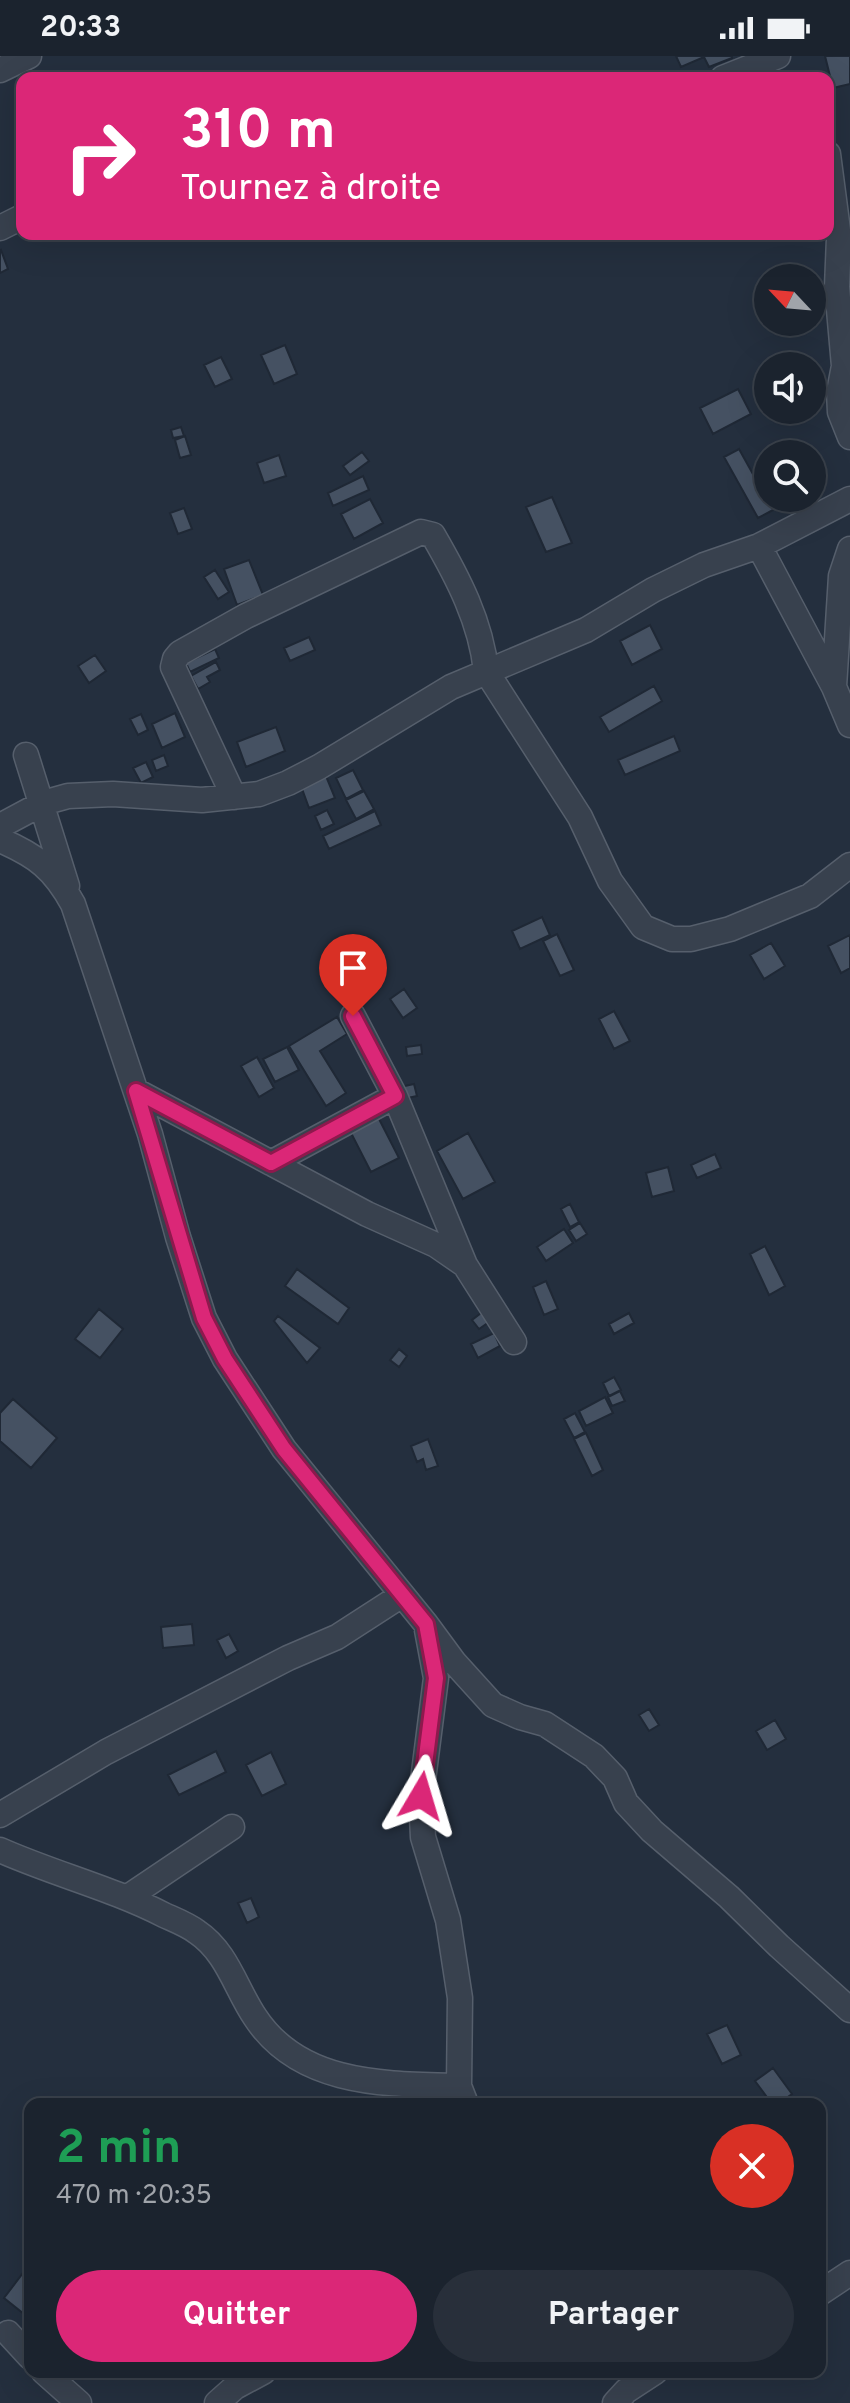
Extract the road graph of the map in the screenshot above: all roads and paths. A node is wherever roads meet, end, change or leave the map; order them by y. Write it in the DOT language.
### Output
graph roads {
  1 [pos="29,56"];
  2 [pos="775,65"];
  3 [pos="0,70"];
  4 [pos="747,72"];
  5 [pos="834,200"];
  6 [pos="850,437"];
  7 [pos="850,499"];
  8 [pos="759,546"];
  9 [pos="850,549"];
  10 [pos="486,671"];
  11 [pos="843,704"];
  12 [pos="26,755"];
  13 [pos="234,797"];
  14 [pos="43,803"];
  15 [pos="0,826"];
  16 [pos="0,840"];
  17 [pos="850,865"];
  18 [pos="73,904"];
  19 [pos="353,1016"];
  20 [pos="136,1091"];
  21 [pos="395,1096"];
  22 [pos="271,1163"];
  23 [pos="465,1265"];
  24 [pos="514,1342"];
  25 [pos="402,1595"];
  26 [pos="426,1624"];
  27 [pos="0,1815"];
  28 [pos="232,1827"];
  29 [pos="0,1850"];
  30 [pos="128,1897"];
  31 [pos="850,2010"];
  32 [pos="463,2095"];
  33 [pos="850,2273"];
  34 [pos="826,2289"];
  35 [pos="8,2333"];
  36 [pos="24,2350"];
  37 [pos="51,2378"];
  38 [pos="252,2378"];
  39 [pos="645,2378"];
  40 [pos="622,2392"];
  41 [pos="79,2403"];
  42 [pos="217,2403"];
  1 -- 3 [label="street"];
  2 -- 4 [label="street"];
  5 -- 6 [label="street"];
  7 -- 8 [label="street"];
  8 -- 10 [label="street"];
  8 -- 11 [label="street"];
  9 -- 11 [label="street"];
  10 -- 13 [label="street"];
  10 -- 13 [label="street"];
  10 -- 17 [label="street"];
  12 -- 14 [label="street"];
  13 -- 14 [label="street"];
  14 -- 15 [label="street"];
  14 -- 18 [label="street"];
  16 -- 18 [label="street"];
  18 -- 20 [label="street"];
  19 -- 21 [label="street"];
  20 -- 22 [label="street"];
  20 -- 25 [label="street"];
  21 -- 22 [label="street"];
  21 -- 23 [label="street"];
  22 -- 23 [label="street"];
  23 -- 24 [label="street"];
  25 -- 26 [label="street"];
  25 -- 27 [label="street"];
  26 -- 31 [label="street"];
  26 -- 32 [label="street"];
  28 -- 30 [label="street"];
  29 -- 30 [label="street"];
  30 -- 32 [label="street"];
  33 -- 34 [label="street"];
  35 -- 36 [label="street"];
  37 -- 41 [label="street"];
  38 -- 42 [label="street"];
  39 -- 40 [label="street"];
}
